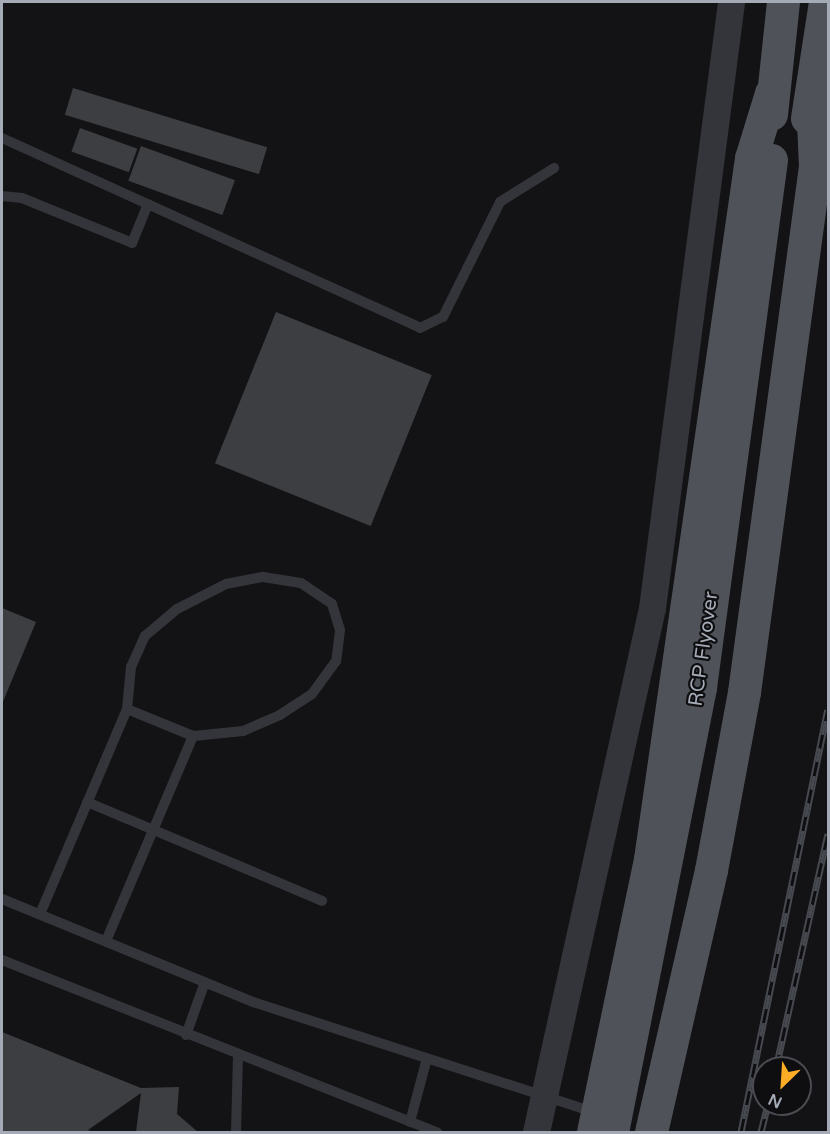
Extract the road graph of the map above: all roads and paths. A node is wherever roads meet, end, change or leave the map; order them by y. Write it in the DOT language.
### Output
graph roads {
  1 [pos="731,2"];
  2 [pos="783,2"];
  3 [pos="825,2"];
  4 [pos="771,93"];
  5 [pos="813,99"];
  6 [pos="2,138"];
  7 [pos="782,162"];
  8 [pos="554,168"];
  9 [pos="2,196"];
  10 [pos="148,204"];
  11 [pos="127,709"];
  12 [pos="193,736"];
  13 [pos="87,802"];
  14 [pos="153,830"];
  15 [pos="2,899"];
  16 [pos="322,901"];
  17 [pos="40,914"];
  18 [pos="106,941"];
  19 [pos="2,960"];
  20 [pos="205,982"];
  21 [pos="186,1035"];
  22 [pos="238,1057"];
  23 [pos="427,1058"];
  24 [pos="544,1097"];
  25 [pos="410,1122"];
  26 [pos="626,1128"];
  27 [pos="236,1132"];
  28 [pos="438,1132"];
  29 [pos="536,1132"];
  1 -- 24 [label="street"];
  2 -- 4 [label="main road"];
  3 -- 5 [label="main road"];
  4 -- 7 [label="main road"];
  4 -- 26 [label="main road"];
  5 -- 7 [label="main road"];
  5 -- 26 [label="main road"];
  6 -- 10 [label="lane"];
  7 -- 26 [label="main road, RCP Flyover, bridge"];
  8 -- 10 [label="lane"];
  9 -- 10 [label="lane"];
  11 -- 12 [label="lane"];
  11 -- 12 [label="lane"];
  11 -- 13 [label="lane"];
  12 -- 14 [label="lane"];
  13 -- 14 [label="lane"];
  13 -- 17 [label="lane"];
  14 -- 16 [label="lane"];
  14 -- 18 [label="lane"];
  15 -- 17 [label="lane"];
  17 -- 18 [label="lane"];
  18 -- 20 [label="lane"];
  19 -- 21 [label="lane"];
  20 -- 21 [label="lane"];
  20 -- 23 [label="lane"];
  21 -- 22 [label="lane"];
  22 -- 25 [label="lane"];
  22 -- 27 [label="lane"];
  23 -- 24 [label="lane"];
  23 -- 25 [label="lane"];
  24 -- 26 [label="lane"];
  24 -- 29 [label="street"];
  25 -- 28 [label="lane"];
}
